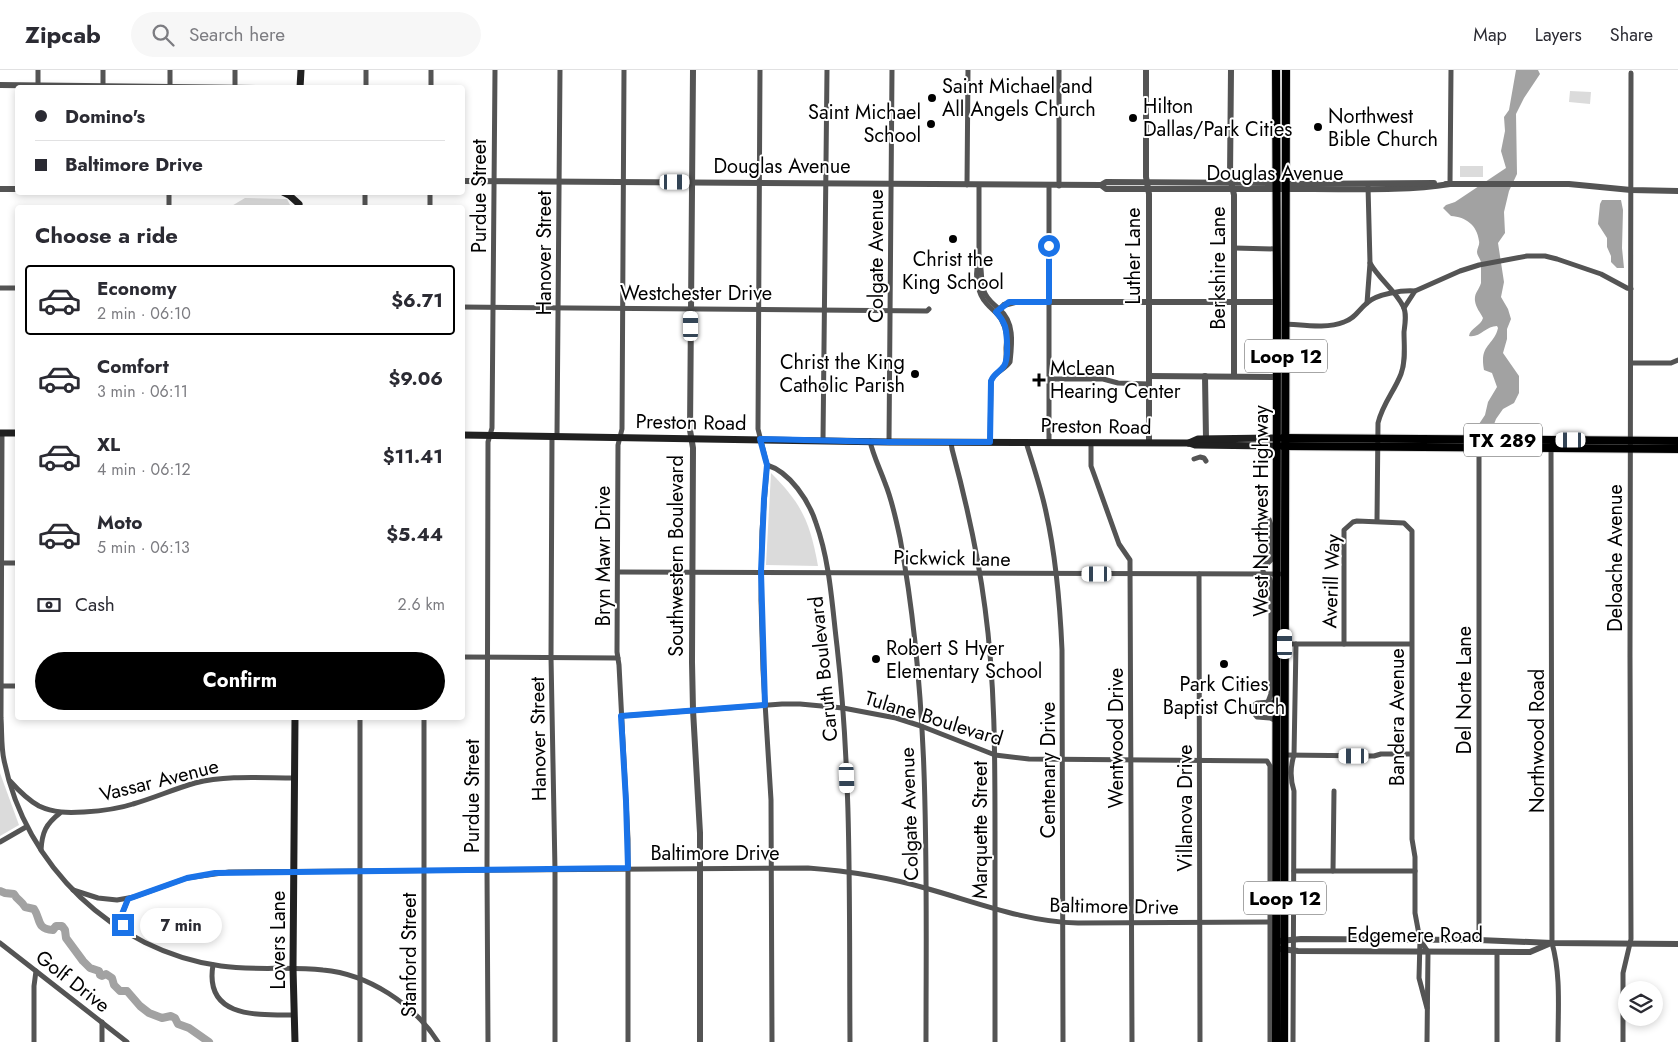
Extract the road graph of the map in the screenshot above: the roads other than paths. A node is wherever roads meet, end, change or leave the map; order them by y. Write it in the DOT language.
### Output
graph roads {
  1 [pos="38,70"];
  2 [pos="103,70"];
  3 [pos="170,70"];
  4 [pos="235,70"];
  5 [pos="301,70"];
  6 [pos="366,70"];
  7 [pos="431,70"];
  8 [pos="495,70"];
  9 [pos="560,70"];
  10 [pos="624,70"];
  11 [pos="693,70"];
  12 [pos="760,70"];
  13 [pos="827,70"];
  14 [pos="892,70"];
  15 [pos="968,70"];
  16 [pos="1059,70"];
  17 [pos="1146,70"];
  18 [pos="1231,70"];
  19 [pos="1276,70"];
  20 [pos="1286,70"];
  21 [pos="1451,70"];
  22 [pos="1631,73"];
  23 [pos="0,85"];
  24 [pos="15,85"];
  25 [pos="38,85"];
  26 [pos="103,85"];
  27 [pos="170,85"];
  28 [pos="235,85"];
  29 [pos="300,85"];
  30 [pos="366,85"];
  31 [pos="430,85"];
  32 [pos="1277,166"];
  33 [pos="1286,166"];
  34 [pos="465,181"];
  35 [pos="494,181"];
  36 [pos="559,181"];
  37 [pos="623,181"];
  38 [pos="692,182"];
  39 [pos="760,182"];
  40 [pos="826,182"];
  41 [pos="1147,182"];
  42 [pos="1192,182"];
  43 [pos="1202,182"];
  44 [pos="1230,182"];
  45 [pos="891,184"];
  46 [pos="967,184"];
  47 [pos="1450,184"];
  48 [pos="979,185"];
  49 [pos="1049,186"];
  50 [pos="1059,186"];
  51 [pos="1101,186"];
  52 [pos="1368,186"];
  53 [pos="1277,187"];
  54 [pos="1286,187"];
  55 [pos="0,189"];
  56 [pos="15,189"];
  57 [pos="1148,189"];
  58 [pos="1192,190"];
  59 [pos="1202,190"];
  60 [pos="1234,190"];
  61 [pos="1631,190"];
  62 [pos="1678,191"];
  63 [pos="289,195"];
  64 [pos="298,205"];
  65 [pos="1234,248"];
  66 [pos="1277,249"];
  67 [pos="1370,263"];
  68 [pos="0,288"];
  69 [pos="15,288"];
  70 [pos="1631,289"];
  71 [pos="1415,291"];
  72 [pos="1394,293"];
  73 [pos="1149,301"];
  74 [pos="1234,301"];
  75 [pos="1049,302"];
  76 [pos="1278,302"];
  77 [pos="1367,302"];
  78 [pos="465,307"];
  79 [pos="493,307"];
  80 [pos="558,308"];
  81 [pos="622,308"];
  82 [pos="1404,308"];
  83 [pos="691,309"];
  84 [pos="758,309"];
  85 [pos="929,309"];
  86 [pos="825,310"];
  87 [pos="891,311"];
  88 [pos="998,311"];
  89 [pos="1286,324"];
  90 [pos="1286,346"];
  91 [pos="1678,360"];
  92 [pos="1631,363"];
  93 [pos="1149,376"];
  94 [pos="1205,376"];
  95 [pos="1234,376"];
  96 [pos="1277,376"];
  97 [pos="1049,379"];
  98 [pos="1149,384"];
  99 [pos="1,433"];
  100 [pos="15,433"];
  101 [pos="465,436"];
  102 [pos="490,436"];
  103 [pos="554,436"];
  104 [pos="620,437"];
  105 [pos="691,439"];
  106 [pos="760,439"];
  107 [pos="823,440"];
  108 [pos="870,440"];
  109 [pos="1200,440"];
  110 [pos="1678,441"];
  111 [pos="889,442"];
  112 [pos="951,442"];
  113 [pos="990,442"];
  114 [pos="1026,442"];
  115 [pos="1049,442"];
  116 [pos="1277,442"];
  117 [pos="1286,442"];
  118 [pos="1091,443"];
  119 [pos="1149,443"];
  120 [pos="1377,443"];
  121 [pos="1479,444"];
  122 [pos="1551,444"];
  123 [pos="1631,445"];
  124 [pos="1678,449"];
  125 [pos="1194,459"];
  126 [pos="1206,461"];
  127 [pos="767,465"];
  128 [pos="1269,519"];
  129 [pos="1377,521"];
  130 [pos="15,562"];
  131 [pos="1,563"];
  132 [pos="618,572"];
  133 [pos="693,572"];
  134 [pos="761,572"];
  135 [pos="828,572"];
  136 [pos="905,573"];
  137 [pos="980,573"];
  138 [pos="1056,574"];
  139 [pos="1131,574"];
  140 [pos="1199,574"];
  141 [pos="1264,574"];
  142 [pos="1277,574"];
  143 [pos="1286,574"];
  144 [pos="1281,644"];
  145 [pos="1296,644"];
  146 [pos="1344,644"];
  147 [pos="1411,644"];
  148 [pos="465,657"];
  149 [pos="487,657"];
  150 [pos="551,657"];
  151 [pos="618,658"];
  152 [pos="1,686"];
  153 [pos="15,686"];
  154 [pos="1272,702"];
  155 [pos="765,705"];
  156 [pos="843,708"];
  157 [pos="693,710"];
  158 [pos="621,716"];
  159 [pos="0,718"];
  160 [pos="295,720"];
  161 [pos="360,720"];
  162 [pos="424,720"];
  163 [pos="1276,721"];
  164 [pos="921,726"];
  165 [pos="1411,754"];
  166 [pos="994,755"];
  167 [pos="1285,755"];
  168 [pos="1294,756"];
  169 [pos="1063,759"];
  170 [pos="1131,759"];
  171 [pos="1200,760"];
  172 [pos="294,778"];
  173 [pos="10,781"];
  174 [pos="1334,791"];
  175 [pos="60,813"];
  176 [pos="26,827"];
  177 [pos="0,842"];
  178 [pos="41,850"];
  179 [pos="772,867"];
  180 [pos="628,868"];
  181 [pos="700,868"];
  182 [pos="487,870"];
  183 [pos="555,870"];
  184 [pos="1294,870"];
  185 [pos="424,871"];
  186 [pos="1333,871"];
  187 [pos="1415,871"];
  188 [pos="360,872"];
  189 [pos="849,872"];
  190 [pos="294,873"];
  191 [pos="926,888"];
  192 [pos="73,890"];
  193 [pos="128,899"];
  194 [pos="995,909"];
  195 [pos="1200,922"];
  196 [pos="1270,922"];
  197 [pos="1063,923"];
  198 [pos="1132,923"];
  199 [pos="124,931"];
  200 [pos="1420,940"];
  201 [pos="1479,940"];
  202 [pos="1530,941"];
  203 [pos="0,943"];
  204 [pos="1552,943"];
  205 [pos="1629,943"];
  206 [pos="1283,944"];
  207 [pos="1678,944"];
  208 [pos="1293,951"];
  209 [pos="1419,952"];
  210 [pos="1428,952"];
  211 [pos="1497,952"];
  212 [pos="1530,952"];
  213 [pos="213,965"];
  214 [pos="293,968"];
  215 [pos="36,971"];
  216 [pos="360,980"];
  217 [pos="1426,1008"];
  218 [pos="294,1015"];
  219 [pos="102,1022"];
  220 [pos="424,1024"];
  221 [pos="34,1042"];
  222 [pos="102,1042"];
  223 [pos="127,1042"];
  224 [pos="295,1042"];
  225 [pos="360,1042"];
  226 [pos="424,1042"];
  227 [pos="438,1042"];
  228 [pos="488,1042"];
  229 [pos="555,1042"];
  230 [pos="628,1042"];
  231 [pos="700,1042"];
  232 [pos="772,1042"];
  233 [pos="850,1042"];
  234 [pos="926,1042"];
  235 [pos="995,1042"];
  236 [pos="1063,1042"];
  237 [pos="1132,1042"];
  238 [pos="1200,1042"];
  239 [pos="1270,1042"];
  240 [pos="1276,1042"];
  241 [pos="1284,1042"];
  242 [pos="1293,1042"];
  243 [pos="1427,1042"];
  244 [pos="1497,1042"];
  245 [pos="1558,1042"];
  246 [pos="1623,1042"];
  1 -- 25 [label="street"];
  2 -- 26 [label="street"];
  3 -- 27 [label="street"];
  4 -- 28 [label="street"];
  5 -- 29 [label="main road"];
  6 -- 30 [label="street"];
  7 -- 31 [label="street"];
  8 -- 35 [label="street, Purdue Street"];
  9 -- 36 [label="street, Hanover Street"];
  10 -- 37 [label="street, Bryn Mawr Drive"];
  11 -- 38 [label="street, Southwestern Boulevard"];
  12 -- 39 [label="street"];
  13 -- 40 [label="street"];
  14 -- 45 [label="street, Colgate Avenue"];
  15 -- 46 [label="street"];
  16 -- 50 [label="street"];
  17 -- 41 [label="street, Luther Lane"];
  18 -- 44 [label="street, Berkshire Lane"];
  19 -- 32 [label="main road, West Northwest Highway / Loop 12"];
  20 -- 33 [label="main road, West Northwest Highway / Loop 12"];
  21 -- 47 [label="street"];
  22 -- 61 [label="street, Deloache Avenue"];
  23 -- 24 [label="street"];
  32 -- 33 [label="main road"];
  32 -- 53 [label="main road, West Northwest Highway / Loop 12"];
  33 -- 54 [label="main road, West Northwest Highway / Loop 12"];
  34 -- 35 [label="street, Douglas Avenue"];
  35 -- 36 [label="street, Douglas Avenue"];
  35 -- 79 [label="street, Purdue Street"];
  36 -- 37 [label="street, Douglas Avenue"];
  36 -- 80 [label="street, Hanover Street"];
  37 -- 38 [label="street, Douglas Avenue"];
  37 -- 81 [label="street, Bryn Mawr Drive"];
  38 -- 39 [label="street, Douglas Avenue"];
  38 -- 83 [label="street, Southwestern Boulevard"];
  39 -- 40 [label="street, Douglas Avenue"];
  39 -- 84 [label="street"];
  40 -- 45 [label="street, Douglas Avenue"];
  40 -- 86 [label="street"];
  41 -- 42 [label="street, Douglas Avenue"];
  41 -- 51 [label="street, Douglas Avenue"];
  41 -- 57 [label="street, Luther Lane"];
  42 -- 43 [label="street, Douglas Avenue"];
  42 -- 58 [label="street"];
  43 -- 44 [label="street, Douglas Avenue"];
  43 -- 59 [label="street"];
  44 -- 53 [label="street, Douglas Avenue"];
  44 -- 60 [label="street, Berkshire Lane"];
  45 -- 46 [label="street, Douglas Avenue"];
  45 -- 87 [label="street, Colgate Avenue"];
  46 -- 48 [label="street, Douglas Avenue"];
  47 -- 52 [label="street, Douglas Avenue"];
  47 -- 61 [label="street, Douglas Avenue"];
  48 -- 49 [label="street, Douglas Avenue"];
  48 -- 88 [label="street"];
  49 -- 50 [label="street, Douglas Avenue"];
  49 -- 75 [label="street"];
  50 -- 51 [label="street, Douglas Avenue"];
  51 -- 57 [label="street, Douglas Avenue"];
  52 -- 54 [label="street, Douglas Avenue"];
  52 -- 67 [label="street"];
  53 -- 54 [label="street, Douglas Avenue"];
  53 -- 60 [label="street, Douglas Avenue"];
  53 -- 66 [label="main road, West Northwest Highway / Loop 12"];
  54 -- 89 [label="main road, West Northwest Highway / Loop 12"];
  55 -- 56 [label="street"];
  57 -- 58 [label="street, Douglas Avenue"];
  57 -- 73 [label="street, Luther Lane"];
  58 -- 59 [label="street, Douglas Avenue"];
  59 -- 60 [label="street, Douglas Avenue"];
  60 -- 65 [label="street, Berkshire Lane"];
  61 -- 62 [label="street, Douglas Avenue"];
  61 -- 70 [label="street, Deloache Avenue"];
  63 -- 64 [label="main road"];
  65 -- 66 [label="street"];
  65 -- 74 [label="street, Berkshire Lane"];
  66 -- 76 [label="main road, West Northwest Highway / Loop 12"];
  67 -- 72 [label="street"];
  67 -- 77 [label="street"];
  68 -- 69 [label="street"];
  70 -- 71 [label="street"];
  70 -- 92 [label="street, Deloache Avenue"];
  71 -- 72 [label="street"];
  71 -- 82 [label="street"];
  72 -- 77 [label="street"];
  72 -- 82 [label="street"];
  73 -- 74 [label="street"];
  73 -- 75 [label="street"];
  73 -- 93 [label="street, Luther Lane"];
  74 -- 76 [label="street"];
  74 -- 95 [label="street, Berkshire Lane"];
  75 -- 88 [label="street"];
  75 -- 97 [label="street"];
  76 -- 90 [label="main road"];
  76 -- 96 [label="main road, West Northwest Highway / Loop 12"];
  77 -- 89 [label="street"];
  78 -- 79 [label="street, Westchester Drive"];
  79 -- 80 [label="street, Westchester Drive"];
  79 -- 102 [label="street, Purdue Street"];
  80 -- 81 [label="street, Westchester Drive"];
  80 -- 103 [label="street, Hanover Street"];
  81 -- 83 [label="street, Westchester Drive"];
  81 -- 104 [label="street, Bryn Mawr Drive"];
  82 -- 120 [label="street"];
  83 -- 84 [label="street, Westchester Drive"];
  83 -- 105 [label="street, Southwestern Boulevard"];
  84 -- 86 [label="street, Westchester Drive"];
  84 -- 106 [label="street"];
  85 -- 87 [label="street, Westchester Drive"];
  86 -- 87 [label="street, Westchester Drive"];
  86 -- 107 [label="street"];
  87 -- 111 [label="street, Colgate Avenue"];
  88 -- 113 [label="street"];
  89 -- 90 [label="main road, West Northwest Highway / Loop 12"];
  90 -- 117 [label="main road, West Northwest Highway / Loop 12"];
  91 -- 92 [label="street"];
  92 -- 123 [label="street, Deloache Avenue"];
  93 -- 94 [label="street"];
  93 -- 98 [label="street, Luther Lane"];
  94 -- 95 [label="street"];
  94 -- 109 [label="street"];
  95 -- 96 [label="street"];
  96 -- 116 [label="main road, West Northwest Highway / Loop 12"];
  97 -- 98 [label="street"];
  97 -- 115 [label="street"];
  98 -- 119 [label="street, Luther Lane"];
  99 -- 100 [label="main road"];
  99 -- 131 [label="street"];
  101 -- 102 [label="main road, Preston Road"];
  102 -- 103 [label="main road, Preston Road"];
  102 -- 149 [label="street, Purdue Street"];
  103 -- 104 [label="main road, Preston Road"];
  103 -- 150 [label="street, Hanover Street"];
  104 -- 105 [label="main road, Preston Road"];
  104 -- 132 [label="street, Bryn Mawr Drive"];
  105 -- 106 [label="main road, Preston Road"];
  105 -- 133 [label="street, Southwestern Boulevard"];
  106 -- 107 [label="main road, Preston Road"];
  106 -- 127 [label="street"];
  107 -- 108 [label="main road, Preston Road"];
  108 -- 111 [label="main road, Preston Road"];
  108 -- 136 [label="street, Colgate Avenue"];
  109 -- 116 [label="main road, Preston Road"];
  109 -- 119 [label="main road, Preston Road"];
  110 -- 123 [label="main road, Preston Road / TX 289"];
  111 -- 112 [label="main road, Preston Road"];
  112 -- 113 [label="main road, Preston Road"];
  112 -- 137 [label="street, Marquette Street"];
  113 -- 114 [label="main road, Preston Road"];
  114 -- 115 [label="main road, Preston Road"];
  114 -- 138 [label="street, Centenary Drive"];
  115 -- 118 [label="main road, Preston Road"];
  116 -- 117 [label="main road, Preston Road / TX 289"];
  116 -- 142 [label="main road, West Northwest Highway / Loop 12"];
  117 -- 120 [label="main road, Preston Road / TX 289"];
  117 -- 143 [label="main road, West Northwest Highway / Loop 12"];
  118 -- 119 [label="main road, Preston Road"];
  118 -- 139 [label="street, Wentwood Drive"];
  120 -- 121 [label="main road, Preston Road / TX 289"];
  120 -- 129 [label="street"];
  121 -- 122 [label="main road, Preston Road / TX 289"];
  121 -- 201 [label="street, Del Norte Lane"];
  122 -- 123 [label="main road, Preston Road / TX 289"];
  122 -- 204 [label="street, Northwood Road"];
  123 -- 124 [label="main road, Preston Road / TX 289"];
  123 -- 205 [label="street, Deloache Avenue"];
  125 -- 126 [label="street"];
  127 -- 134 [label="street"];
  127 -- 135 [label="street, Caruth Boulevard"];
  128 -- 141 [label="street"];
  129 -- 146 [label="street, Averill Way"];
  129 -- 147 [label="street, Bandera Avenue"];
  130 -- 131 [label="street"];
  131 -- 152 [label="street"];
  132 -- 133 [label="street, Pickwick Lane"];
  132 -- 151 [label="street, Bryn Mawr Drive"];
  133 -- 134 [label="street, Pickwick Lane"];
  133 -- 157 [label="street, Southwestern Boulevard"];
  134 -- 135 [label="street, Pickwick Lane"];
  134 -- 155 [label="street"];
  135 -- 136 [label="street, Pickwick Lane"];
  135 -- 156 [label="street, Caruth Boulevard"];
  136 -- 137 [label="street, Pickwick Lane"];
  136 -- 164 [label="street, Colgate Avenue"];
  137 -- 138 [label="street, Pickwick Lane"];
  137 -- 166 [label="street, Marquette Street"];
  138 -- 139 [label="street, Pickwick Lane"];
  138 -- 169 [label="street, Centenary Drive"];
  139 -- 140 [label="street, Pickwick Lane"];
  139 -- 170 [label="street, Wentwood Drive"];
  140 -- 141 [label="street, Pickwick Lane"];
  140 -- 171 [label="street, Villanova Drive"];
  141 -- 142 [label="street, Pickwick Lane"];
  141 -- 154 [label="street"];
  142 -- 143 [label="street, Pickwick Lane"];
  142 -- 144 [label="main road, West Northwest Highway / Loop 12"];
  143 -- 144 [label="main road, West Northwest Highway / Loop 12"];
  144 -- 145 [label="street"];
  144 -- 154 [label="main road, West Northwest Highway / Loop 12"];
  144 -- 167 [label="main road, West Northwest Highway / Loop 12"];
  145 -- 146 [label="street"];
  145 -- 168 [label="street"];
  146 -- 147 [label="street"];
  147 -- 165 [label="street, Bandera Avenue"];
  148 -- 149 [label="street"];
  149 -- 150 [label="street"];
  149 -- 182 [label="street, Purdue Street"];
  150 -- 151 [label="street"];
  150 -- 183 [label="street, Hanover Street"];
  151 -- 158 [label="street, Bryn Mawr Drive"];
  152 -- 153 [label="street"];
  152 -- 159 [label="street"];
  154 -- 163 [label="main road, West Northwest Highway / Loop 12"];
  154 -- 163 [label="street"];
  154 -- 167 [label="main road"];
  155 -- 156 [label="street, Tulane Boulevard"];
  155 -- 157 [label="street, Tulane Boulevard"];
  155 -- 179 [label="street"];
  156 -- 164 [label="street, Tulane Boulevard"];
  156 -- 189 [label="street, Caruth Boulevard"];
  157 -- 158 [label="street, Tulane Boulevard"];
  157 -- 181 [label="street, Southwestern Boulevard"];
  158 -- 180 [label="street, Bryn Mawr Drive"];
  159 -- 173 [label="street"];
  160 -- 172 [label="main road, Lovers Lane"];
  161 -- 188 [label="street"];
  162 -- 185 [label="street, Stanford Street"];
  163 -- 206 [label="main road, West Northwest Highway / Loop 12"];
  164 -- 166 [label="street, Tulane Boulevard"];
  164 -- 191 [label="street, Colgate Avenue"];
  165 -- 168 [label="street"];
  165 -- 187 [label="street, Bandera Avenue"];
  166 -- 169 [label="street, Tulane Boulevard"];
  166 -- 194 [label="street, Marquette Street"];
  167 -- 168 [label="street"];
  167 -- 206 [label="main road, West Northwest Highway / Loop 12"];
  168 -- 184 [label="street"];
  169 -- 170 [label="street, Tulane Boulevard"];
  169 -- 197 [label="street, Centenary Drive"];
  170 -- 171 [label="street, Tulane Boulevard"];
  170 -- 198 [label="street, Wentwood Drive"];
  171 -- 195 [label="street, Villanova Drive"];
  171 -- 196 [label="street, Tulane Boulevard"];
  172 -- 175 [label="street, Vassar Avenue"];
  172 -- 190 [label="main road, Lovers Lane"];
  173 -- 175 [label="street, Vassar Avenue"];
  173 -- 176 [label="street"];
  174 -- 186 [label="street"];
  175 -- 178 [label="street"];
  176 -- 177 [label="street"];
  176 -- 178 [label="street"];
  178 -- 192 [label="street"];
  179 -- 181 [label="street, Baltimore Drive"];
  179 -- 189 [label="street, Baltimore Drive"];
  179 -- 232 [label="street"];
  180 -- 181 [label="street, Baltimore Drive"];
  180 -- 183 [label="street, Baltimore Drive"];
  180 -- 230 [label="street, Bryn Mawr Drive"];
  181 -- 231 [label="street, Southwestern Boulevard"];
  182 -- 183 [label="street, Baltimore Drive"];
  182 -- 185 [label="street, Baltimore Drive"];
  182 -- 228 [label="street, Purdue Street"];
  183 -- 229 [label="street, Hanover Street"];
  184 -- 186 [label="street"];
  184 -- 206 [label="street"];
  185 -- 188 [label="street, Baltimore Drive"];
  185 -- 220 [label="street, Stanford Street"];
  186 -- 187 [label="street"];
  187 -- 200 [label="street, Bandera Avenue"];
  188 -- 190 [label="street, Baltimore Drive"];
  188 -- 216 [label="street"];
  189 -- 191 [label="street, Baltimore Drive"];
  189 -- 233 [label="street, Caruth Boulevard"];
  190 -- 193 [label="street, Baltimore Drive"];
  190 -- 214 [label="main road, Lovers Lane"];
  191 -- 194 [label="street, Baltimore Drive"];
  191 -- 234 [label="street, Colgate Avenue"];
  192 -- 193 [label="street, Baltimore Drive"];
  192 -- 199 [label="street"];
  193 -- 199 [label="street"];
  194 -- 197 [label="street, Baltimore Drive"];
  194 -- 235 [label="street, Marquette Street"];
  195 -- 196 [label="street, Baltimore Drive"];
  195 -- 198 [label="street, Baltimore Drive"];
  195 -- 238 [label="street, Villanova Drive"];
  196 -- 239 [label="street"];
  197 -- 198 [label="street, Baltimore Drive"];
  197 -- 236 [label="street, Centenary Drive"];
  198 -- 237 [label="street, Wentwood Drive"];
  199 -- 213 [label="street"];
  200 -- 201 [label="street, Edgemere Road"];
  200 -- 206 [label="street, Edgemere Road"];
  200 -- 209 [label="street, Bandera Avenue"];
  200 -- 210 [label="street, Bandera Avenue"];
  201 -- 202 [label="street, Edgemere Road"];
  202 -- 204 [label="street, Edgemere Road"];
  202 -- 212 [label="street"];
  203 -- 215 [label="street, Golf Drive"];
  204 -- 205 [label="street, Edgemere Road"];
  204 -- 212 [label="street, Edgemere Road"];
  204 -- 245 [label="street, Northwood Road"];
  205 -- 207 [label="street, Edgemere Road"];
  205 -- 246 [label="street, Deloache Avenue"];
  206 -- 208 [label="street, Edgemere Road"];
  206 -- 208 [label="street"];
  206 -- 240 [label="main road, West Northwest Highway / Loop 12"];
  206 -- 241 [label="main road, West Northwest Highway / Loop 12"];
  208 -- 209 [label="street, Edgemere Road"];
  208 -- 242 [label="street"];
  209 -- 210 [label="street, Edgemere Road"];
  209 -- 217 [label="street, Bandera Avenue"];
  210 -- 211 [label="street, Edgemere Road"];
  210 -- 217 [label="street, Bandera Avenue"];
  211 -- 212 [label="street, Edgemere Road"];
  211 -- 244 [label="street"];
  213 -- 214 [label="street"];
  213 -- 218 [label="street"];
  214 -- 216 [label="street"];
  214 -- 218 [label="main road, Lovers Lane"];
  215 -- 219 [label="street, Golf Drive"];
  215 -- 221 [label="street"];
  216 -- 220 [label="street"];
  216 -- 225 [label="street"];
  217 -- 243 [label="street, Bandera Avenue"];
  218 -- 224 [label="main road, Lovers Lane"];
  219 -- 222 [label="street"];
  219 -- 223 [label="street, Golf Drive"];
  220 -- 226 [label="street, Stanford Street"];
  220 -- 227 [label="street"];
}
